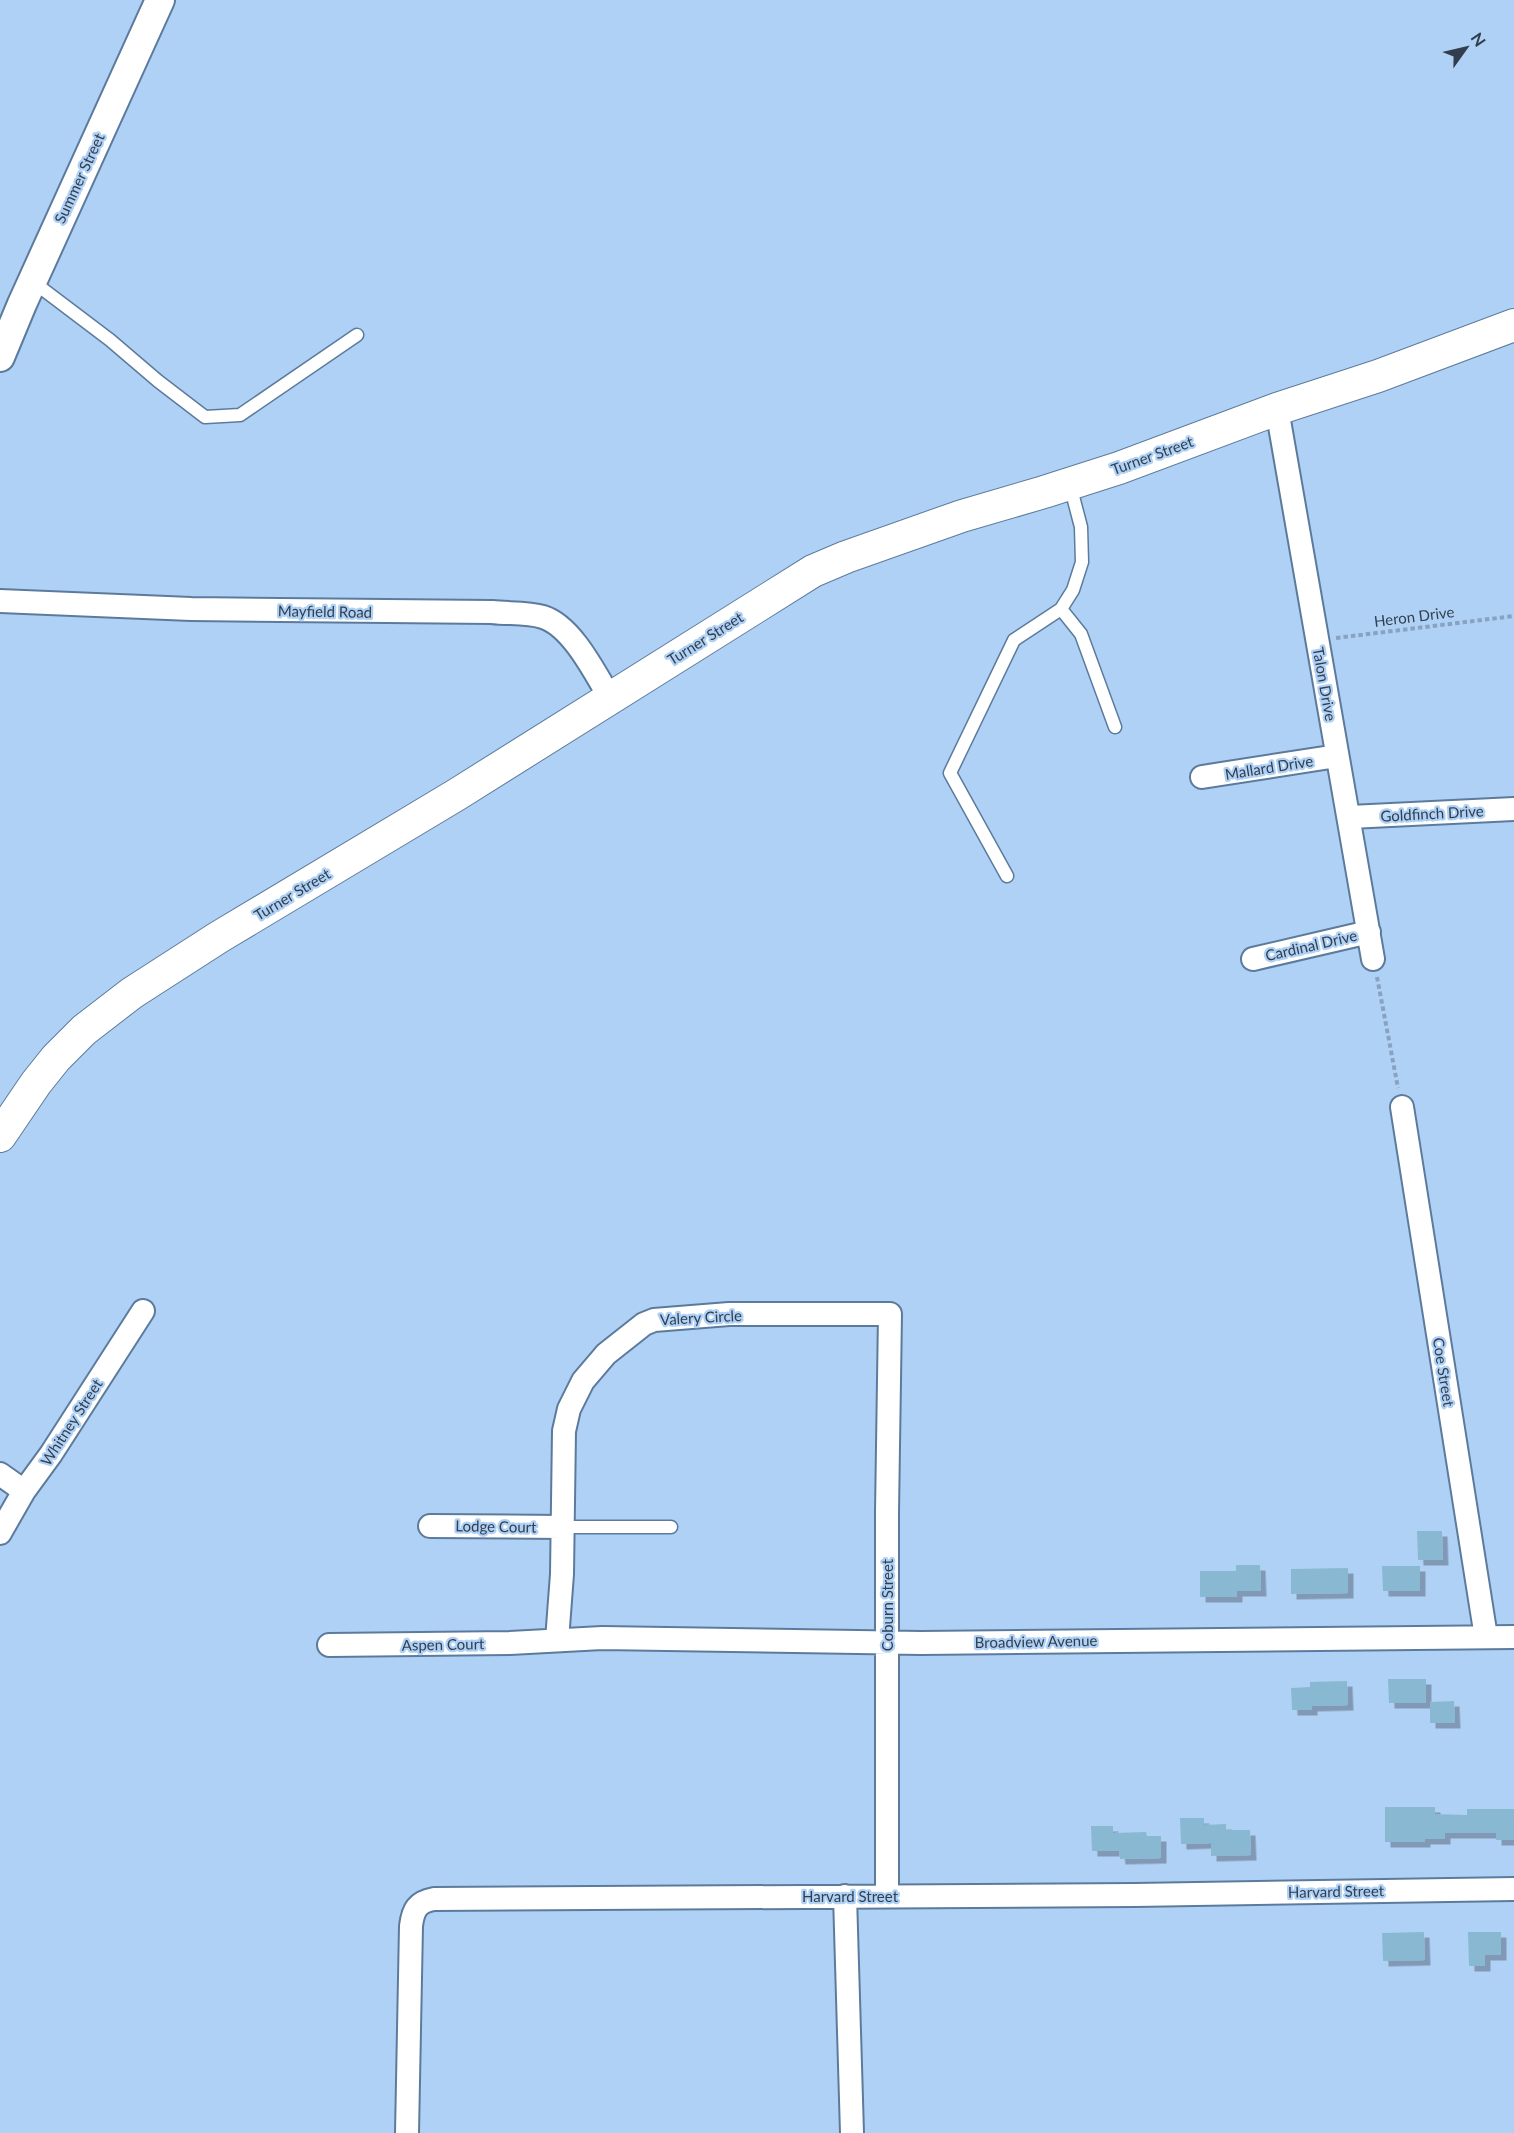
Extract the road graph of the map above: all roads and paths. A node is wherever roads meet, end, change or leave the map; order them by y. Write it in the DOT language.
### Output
graph roads {
  1 [pos="160,0"];
  2 [pos="32,281"];
  3 [pos="1514,325"];
  4 [pos="357,335"];
  5 [pos="0,357"];
  6 [pos="1277,409"];
  7 [pos="1070,484"];
  8 [pos="0,602"];
  9 [pos="1060,609"];
  10 [pos="1514,616"];
  11 [pos="1317,640"];
  12 [pos="610,698"];
  13 [pos="1115,727"];
  14 [pos="1337,756"];
  15 [pos="1202,777"];
  16 [pos="1514,809"];
  17 [pos="1350,817"];
  18 [pos="1006,876"];
  19 [pos="1369,932"];
  20 [pos="1253,959"];
  21 [pos="1373,959"];
  22 [pos="1402,1107"];
  23 [pos="0,1136"];
  24 [pos="143,1311"];
  25 [pos="890,1314"];
  26 [pos="0,1474"];
  27 [pos="24,1491"];
  28 [pos="430,1526"];
  29 [pos="562,1527"];
  30 [pos="670,1527"];
  31 [pos="0,1533"];
  32 [pos="1486,1637"];
  33 [pos="1514,1637"];
  34 [pos="557,1640"];
  35 [pos="887,1642"];
  36 [pos="329,1645"];
  37 [pos="1514,1889"];
  38 [pos="845,1896"];
  39 [pos="886,1896"];
  40 [pos="407,2133"];
  41 [pos="852,2133"];
  1 -- 2 [label="street, Summer Street"];
  2 -- 4 [label="lane"];
  2 -- 5 [label="street, Summer Street"];
  3 -- 6 [label="main road, Turner Street"];
  6 -- 7 [label="main road, Turner Street"];
  6 -- 11 [label="street, Talon Drive"];
  7 -- 9 [label="lane"];
  7 -- 12 [label="main road, Turner Street"];
  8 -- 12 [label="street, Mayfield Road"];
  9 -- 13 [label="lane"];
  9 -- 18 [label="lane"];
  10 -- 11 [label="path, Heron Drive"];
  11 -- 14 [label="street, Talon Drive"];
  12 -- 23 [label="main road, Turner Street"];
  14 -- 15 [label="street, Mallard Drive"];
  14 -- 17 [label="street, Talon Drive"];
  16 -- 17 [label="street, Goldfinch Drive"];
  17 -- 19 [label="street, Talon Drive"];
  19 -- 20 [label="street, Cardinal Drive"];
  19 -- 21 [label="street, Talon Drive"];
  21 -- 22 [label="path"];
  22 -- 32 [label="street, Coe Street"];
  24 -- 27 [label="street, Whitney Street"];
  25 -- 29 [label="street, Valery Circle"];
  25 -- 35 [label="street, Coburn Street"];
  26 -- 27 [label="street"];
  27 -- 31 [label="street, Whitney Street"];
  28 -- 29 [label="street, Lodge Court"];
  29 -- 30 [label="lane"];
  29 -- 34 [label="street, Valery Circle"];
  32 -- 33 [label="street, Broadview Avenue"];
  32 -- 35 [label="street, Broadview Avenue"];
  34 -- 35 [label="street, Broadview Avenue"];
  34 -- 36 [label="street, Aspen Court"];
  35 -- 39 [label="street, Coburn Street"];
  37 -- 39 [label="street, Harvard Street"];
  38 -- 39 [label="street, Harvard Street"];
  38 -- 40 [label="street, Harvard Street"];
  38 -- 41 [label="street"];
}
